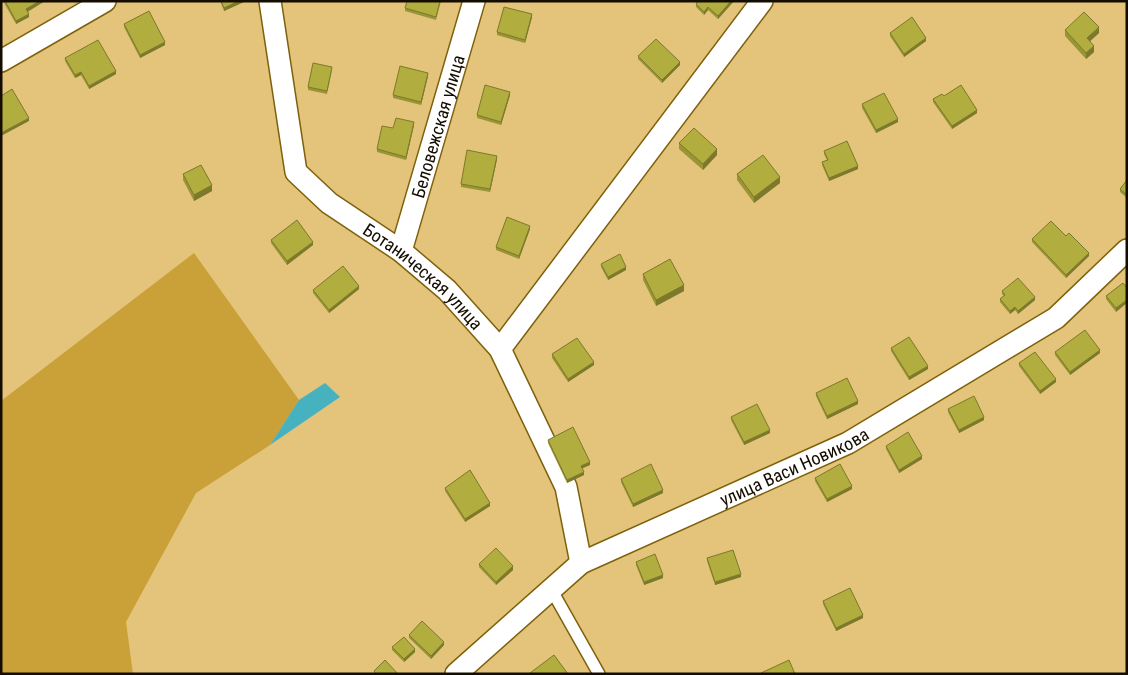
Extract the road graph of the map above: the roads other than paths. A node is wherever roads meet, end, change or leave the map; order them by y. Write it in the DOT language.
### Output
graph roads {
  1 [pos="105,1"];
  2 [pos="270,1"];
  3 [pos="474,1"];
  4 [pos="762,1"];
  5 [pos="1,61"];
  6 [pos="1127,250"];
  7 [pos="400,251"];
  8 [pos="500,349"];
  9 [pos="581,563"];
  10 [pos="551,589"];
  11 [pos="456,674"];
  12 [pos="599,674"];
  1 -- 5 [label="street"];
  2 -- 7 [label="street, Ботаническая улица"];
  3 -- 7 [label="street, Беловежская улица"];
  4 -- 8 [label="street"];
  6 -- 9 [label="street, улица Васи Новикова"];
  7 -- 8 [label="street, Ботаническая улица"];
  8 -- 9 [label="street, Ботаническая улица"];
  9 -- 10 [label="street, улица Васи Новикова"];
  10 -- 11 [label="street, улица Васи Новикова"];
  10 -- 12 [label="lane"];
}
